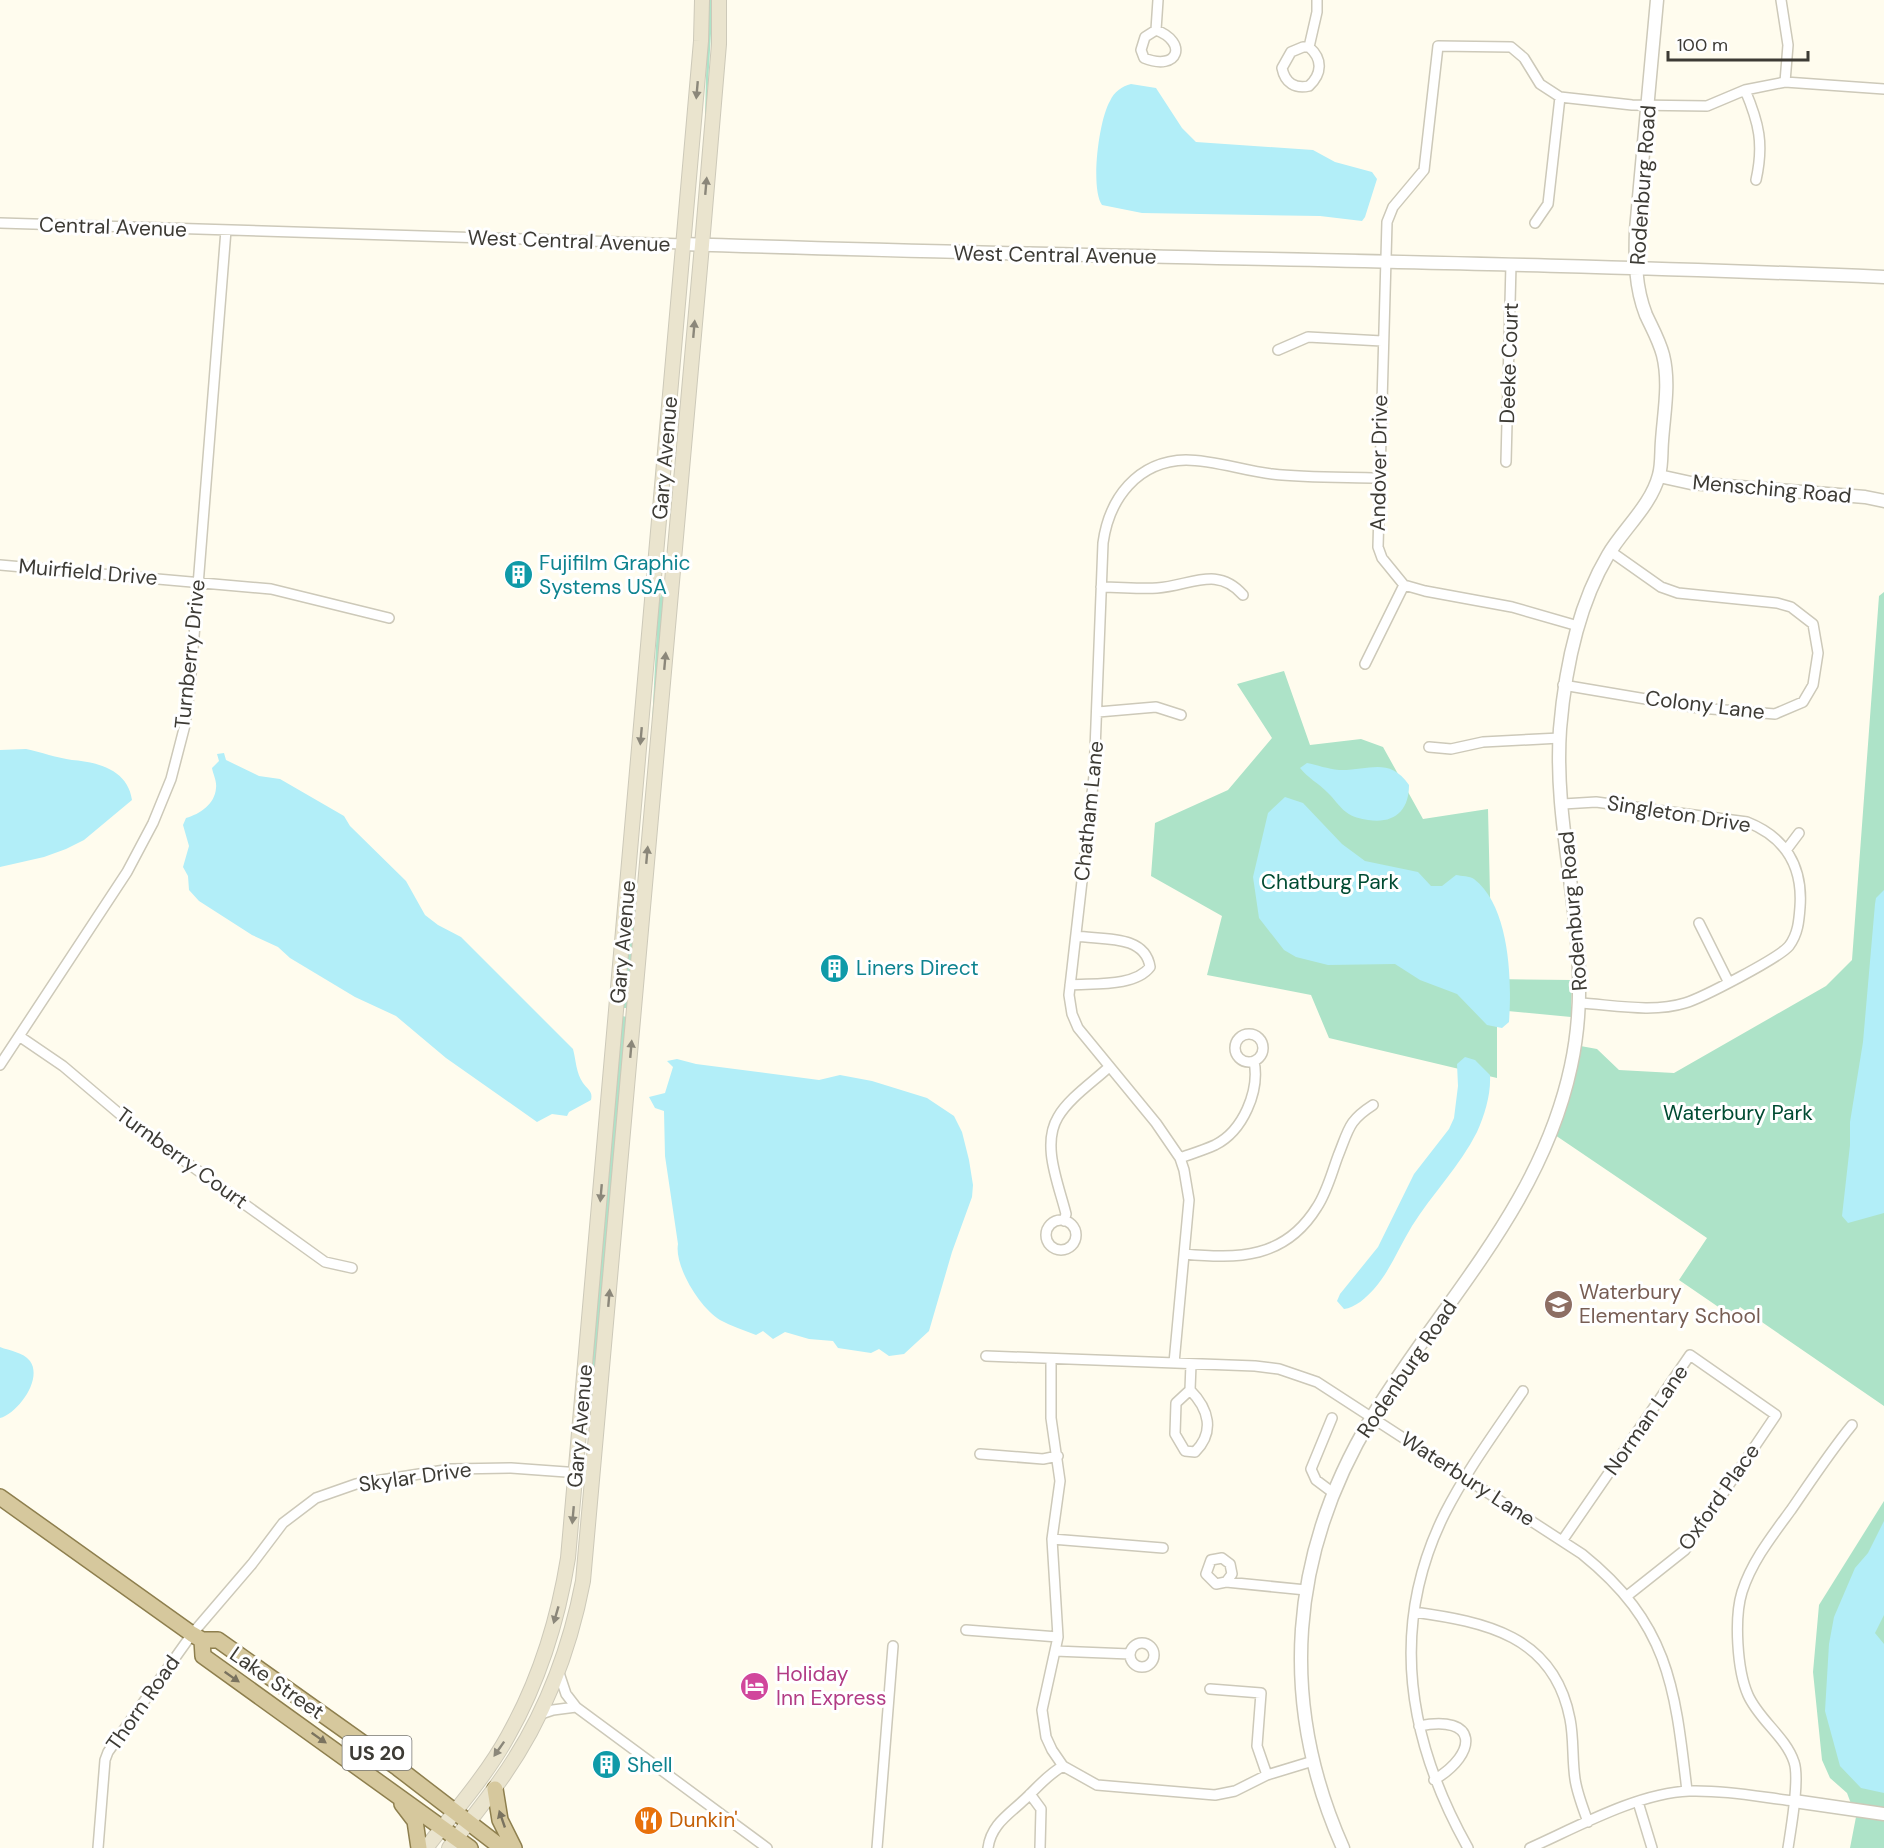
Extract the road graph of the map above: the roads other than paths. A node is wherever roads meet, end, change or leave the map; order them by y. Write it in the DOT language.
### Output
graph roads {
  1 [pos="702,0"];
  2 [pos="719,0"];
  3 [pos="1158,0"];
  4 [pos="1317,0"];
  5 [pos="1657,0"];
  6 [pos="1781,0"];
  7 [pos="1156,30"];
  8 [pos="1309,47"];
  9 [pos="1785,82"];
  10 [pos="1884,89"];
  11 [pos="1745,90"];
  12 [pos="1560,97"];
  13 [pos="1648,105"];
  14 [pos="1756,180"];
  15 [pos="0,223"];
  16 [pos="1535,223"];
  17 [pos="226,230"];
  18 [pos="684,244"];
  19 [pos="702,245"];
  20 [pos="1386,262"];
  21 [pos="1511,264"];
  22 [pos="1635,267"];
  23 [pos="1884,277"];
  24 [pos="1382,340"];
  25 [pos="1278,350"];
  26 [pos="1506,462"];
  27 [pos="1659,476"];
  28 [pos="1378,478"];
  29 [pos="1884,501"];
  30 [pos="1610,550"];
  31 [pos="0,565"];
  32 [pos="199,581"];
  33 [pos="1404,585"];
  34 [pos="1101,587"];
  35 [pos="1244,595"];
  36 [pos="389,618"];
  37 [pos="1578,627"];
  38 [pos="1365,664"];
  39 [pos="1563,685"];
  40 [pos="1098,712"];
  41 [pos="1181,715"];
  42 [pos="1560,738"];
  43 [pos="1429,747"];
  44 [pos="1563,804"];
  45 [pos="1799,833"];
  46 [pos="1787,849"];
  47 [pos="1699,923"];
  48 [pos="1076,936"];
  49 [pos="1728,981"];
  50 [pos="1070,985"];
  51 [pos="1580,1003"];
  52 [pos="19,1036"];
  53 [pos="1254,1061"];
  54 [pos="0,1065"];
  55 [pos="1109,1067"];
  56 [pos="1373,1105"];
  57 [pos="1180,1158"];
  58 [pos="1064,1221"];
  59 [pos="1184,1254"];
  60 [pos="352,1268"];
  61 [pos="986,1356"];
  62 [pos="1051,1359"];
  63 [pos="1174,1363"];
  64 [pos="1191,1364"];
  65 [pos="1190,1390"];
  66 [pos="1523,1391"];
  67 [pos="1776,1415"];
  68 [pos="1372,1417"];
  69 [pos="1332,1418"];
  70 [pos="1852,1425"];
  71 [pos="980,1454"];
  72 [pos="1058,1456"];
  73 [pos="576,1472"];
  74 [pos="594,1474"];
  75 [pos="1464,1477"];
  76 [pos="1332,1492"];
  77 [pos="0,1497"];
  78 [pos="1052,1539"];
  79 [pos="1562,1541"];
  80 [pos="1163,1548"];
  81 [pos="1226,1582"];
  82 [pos="1306,1590"];
  83 [pos="1627,1596"];
  84 [pos="1414,1612"];
  85 [pos="966,1630"];
  86 [pos="197,1637"];
  87 [pos="1058,1637"];
  88 [pos="893,1646"];
  89 [pos="1055,1651"];
  90 [pos="1130,1654"];
  91 [pos="559,1673"];
  92 [pos="1210,1689"];
  93 [pos="576,1707"];
  94 [pos="541,1714"];
  95 [pos="1419,1726"];
  96 [pos="1313,1761"];
  97 [pos="1063,1766"];
  98 [pos="1267,1775"];
  99 [pos="1434,1780"];
  100 [pos="386,1786"];
  101 [pos="495,1788"];
  102 [pos="1687,1791"];
  103 [pos="1030,1794"];
  104 [pos="1794,1801"];
  105 [pos="1638,1802"];
  106 [pos="454,1811"];
  107 [pos="1884,1814"];
  108 [pos="1588,1822"];
  109 [pos="468,1823"];
  110 [pos="442,1827"];
  111 [pos="452,1843"];
  112 [pos="98,1848"];
  113 [pos="419,1848"];
  114 [pos="426,1848"];
  115 [pos="470,1848"];
  116 [pos="502,1848"];
  117 [pos="514,1848"];
  118 [pos="767,1848"];
  119 [pos="877,1848"];
  120 [pos="988,1848"];
  121 [pos="1040,1848"];
  122 [pos="1343,1848"];
  123 [pos="1468,1848"];
  124 [pos="1530,1848"];
  125 [pos="1652,1848"];
  126 [pos="1788,1848"];
  1 -- 18 [label="main road, Gary Avenue, one-way"];
  19 -- 2 [label="main road, Gary Avenue, one-way"];
  3 -- 7 [label="street"];
  4 -- 8 [label="street"];
  5 -- 13 [label="street, Rodenburg Road"];
  6 -- 9 [label="street"];
  8 -- 8 [label="street"];
  9 -- 10 [label="street"];
  9 -- 11 [label="street"];
  11 -- 13 [label="street"];
  11 -- 14 [label="street"];
  12 -- 13 [label="street"];
  12 -- 16 [label="street"];
  12 -- 20 [label="street, Andover Drive"];
  13 -- 22 [label="street, Rodenburg Road"];
  15 -- 17 [label="street, Central Avenue"];
  17 -- 18 [label="street, West Central Avenue"];
  17 -- 32 [label="street, Turnberry Drive"];
  18 -- 19 [label="street, West Central Avenue"];
  18 -- 73 [label="main road, Gary Avenue, one-way"];
  19 -- 20 [label="street, West Central Avenue"];
  74 -- 19 [label="main road, Gary Avenue, one-way"];
  20 -- 21 [label="street, West Central Avenue"];
  20 -- 24 [label="street, Andover Drive"];
  21 -- 22 [label="street, West Central Avenue"];
  21 -- 26 [label="street, Deeke Court"];
  22 -- 23 [label="street, West Central Avenue"];
  22 -- 27 [label="street, Rodenburg Road"];
  24 -- 25 [label="street"];
  24 -- 28 [label="street, Andover Drive"];
  27 -- 29 [label="street, Mensching Road"];
  27 -- 30 [label="street, Rodenburg Road"];
  28 -- 33 [label="street, Andover Drive"];
  28 -- 34 [label="street, Chatham Lane"];
  30 -- 37 [label="street, Rodenburg Road"];
  30 -- 39 [label="street, Colony Lane"];
  31 -- 32 [label="street, Muirfield Drive"];
  32 -- 36 [label="street, Muirfield Drive"];
  32 -- 52 [label="street, Turnberry Drive"];
  33 -- 37 [label="street"];
  33 -- 38 [label="street"];
  34 -- 35 [label="street"];
  34 -- 40 [label="street, Chatham Lane"];
  37 -- 39 [label="street, Rodenburg Road"];
  39 -- 42 [label="street, Rodenburg Road"];
  40 -- 41 [label="street"];
  40 -- 48 [label="street, Chatham Lane"];
  42 -- 43 [label="street"];
  42 -- 44 [label="street, Rodenburg Road"];
  44 -- 46 [label="street, Singleton Drive"];
  44 -- 51 [label="street, Rodenburg Road"];
  45 -- 46 [label="street"];
  46 -- 49 [label="street"];
  47 -- 49 [label="street"];
  48 -- 50 [label="street, Chatham Lane"];
  48 -- 50 [label="street"];
  49 -- 51 [label="street"];
  50 -- 55 [label="street, Chatham Lane"];
  51 -- 68 [label="street, Rodenburg Road"];
  52 -- 54 [label="street, Turnberry Drive"];
  52 -- 60 [label="street, Turnberry Court"];
  53 -- 57 [label="street"];
  55 -- 57 [label="street, Chatham Lane"];
  55 -- 58 [label="street"];
  56 -- 59 [label="street"];
  57 -- 59 [label="street, Chatham Lane"];
  59 -- 63 [label="street, Chatham Lane"];
  61 -- 62 [label="street, Waterbury Lane"];
  62 -- 63 [label="street, Waterbury Lane"];
  62 -- 72 [label="street"];
  63 -- 64 [label="street, Waterbury Lane"];
  64 -- 65 [label="street"];
  64 -- 68 [label="street, Waterbury Lane"];
  65 -- 65 [label="street"];
  66 -- 75 [label="street"];
  67 -- 79 [label="street, Norman Lane"];
  67 -- 83 [label="street, Oxford Place"];
  68 -- 75 [label="street, Waterbury Lane"];
  68 -- 76 [label="street, Rodenburg Road"];
  69 -- 76 [label="street"];
  70 -- 104 [label="street"];
  71 -- 72 [label="street"];
  72 -- 78 [label="street"];
  73 -- 74 [label="street, Skylar Drive"];
  73 -- 86 [label="street, Skylar Drive"];
  73 -- 106 [label="main road, Gary Avenue, one-way"];
  74 -- 91 [label="main road, Gary Avenue"];
  75 -- 79 [label="street, Waterbury Lane"];
  75 -- 84 [label="street"];
  76 -- 82 [label="street, Rodenburg Road"];
  77 -- 86 [label="main road, Lake Street / US 20"];
  78 -- 80 [label="street"];
  78 -- 87 [label="street"];
  79 -- 83 [label="street, Waterbury Lane"];
  81 -- 82 [label="street"];
  82 -- 96 [label="street, Rodenburg Road"];
  83 -- 102 [label="street, Waterbury Lane"];
  84 -- 95 [label="street"];
  84 -- 108 [label="street"];
  85 -- 87 [label="street"];
  86 -- 100 [label="main road, Lake Street / US 20, one-way"];
  86 -- 106 [label="main road, Lake Street / US 20"];
  86 -- 112 [label="street, Thorn Road"];
  87 -- 89 [label="street"];
  88 -- 119 [label="street"];
  89 -- 90 [label="street"];
  89 -- 97 [label="street"];
  91 -- 93 [label="street"];
  91 -- 94 [label="main road, Gary Avenue"];
  92 -- 98 [label="street"];
  93 -- 94 [label="street"];
  93 -- 118 [label="street"];
  94 -- 101 [label="main road, Gary Avenue"];
  95 -- 99 [label="street"];
  95 -- 99 [label="street"];
  96 -- 98 [label="street"];
  96 -- 122 [label="street, Rodenburg Road"];
  97 -- 98 [label="street"];
  97 -- 103 [label="street"];
  99 -- 123 [label="street"];
  100 -- 110 [label="main road, Lake Street / US 20"];
  100 -- 113 [label="main road"];
  101 -- 109 [label="main road, Gary Avenue"];
  117 -- 101 [label="main road, one-way"];
  102 -- 104 [label="street"];
  102 -- 105 [label="street"];
  103 -- 120 [label="street"];
  103 -- 121 [label="street"];
  104 -- 107 [label="street"];
  104 -- 126 [label="street"];
  105 -- 108 [label="street"];
  105 -- 125 [label="street"];
  106 -- 109 [label="main road, Lake Street / US 20"];
  106 -- 110 [label="main road, Gary Avenue"];
  108 -- 124 [label="street"];
  109 -- 111 [label="main road, Gary Avenue"];
  109 -- 116 [label="main road, US 20"];
  110 -- 111 [label="main road, Lake Street / US 20"];
  110 -- 114 [label="main road, Gary Avenue"];
  111 -- 115 [label="main road, US 20"];
}
